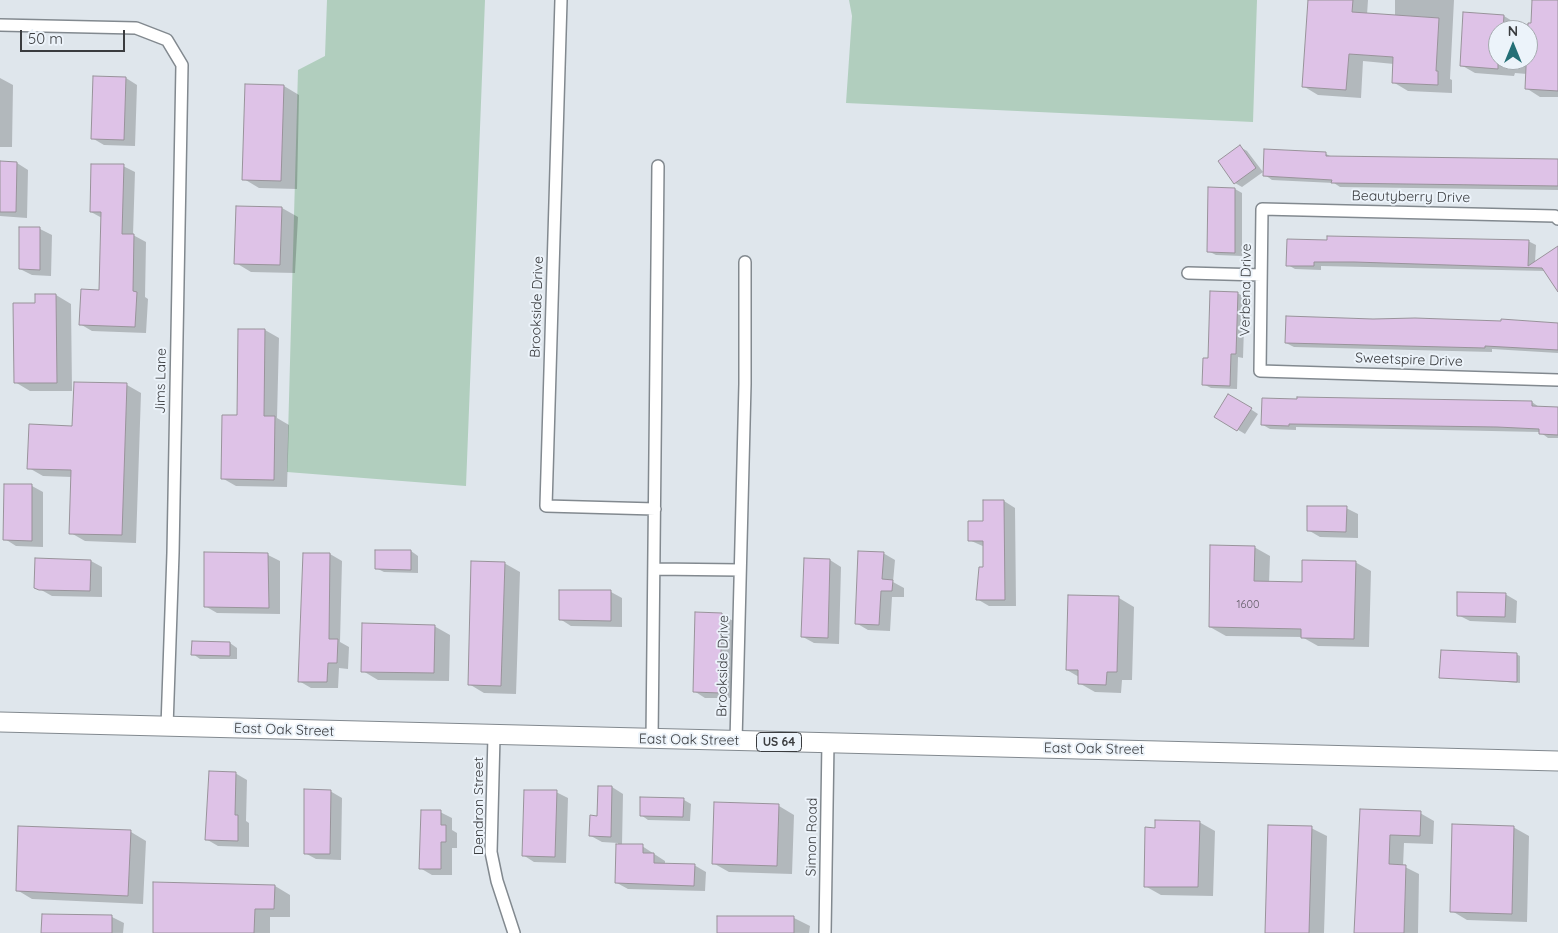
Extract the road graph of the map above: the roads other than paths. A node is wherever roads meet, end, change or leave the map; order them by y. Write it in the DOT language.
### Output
graph roads {
  1 [pos="561,0"];
  2 [pos="0,25"];
  3 [pos="658,166"];
  4 [pos="1262,209"];
  5 [pos="1558,219"];
  6 [pos="746,262"];
  7 [pos="1188,273"];
  8 [pos="1261,275"];
  9 [pos="1260,371"];
  10 [pos="1558,380"];
  11 [pos="655,509"];
  12 [pos="654,569"];
  13 [pos="740,570"];
  14 [pos="0,722"];
  15 [pos="167,727"];
  16 [pos="494,736"];
  17 [pos="652,740"];
  18 [pos="736,741"];
  19 [pos="828,742"];
  20 [pos="1558,761"];
  21 [pos="514,933"];
  22 [pos="825,933"];
  1 -- 11 [label="street, Brookside Drive"];
  2 -- 15 [label="street, Jims Lane"];
  3 -- 11 [label="street"];
  4 -- 5 [label="street, Beautyberry Drive"];
  4 -- 8 [label="street, Verbena Drive"];
  6 -- 13 [label="street, Brookside Drive"];
  7 -- 8 [label="street"];
  8 -- 9 [label="street, Verbena Drive"];
  9 -- 10 [label="street, Sweetspire Drive"];
  11 -- 12 [label="street"];
  12 -- 13 [label="street"];
  12 -- 17 [label="street"];
  13 -- 18 [label="street, Brookside Drive"];
  14 -- 15 [label="highway, East Oak Street / US 64"];
  15 -- 16 [label="highway, East Oak Street / US 64"];
  16 -- 17 [label="highway, East Oak Street / US 64"];
  16 -- 21 [label="street, Dendron Street"];
  17 -- 18 [label="highway, East Oak Street / US 64"];
  18 -- 19 [label="highway, East Oak Street / US 64"];
  19 -- 20 [label="highway, East Oak Street / US 64"];
  19 -- 22 [label="street, Simon Road"];
}
